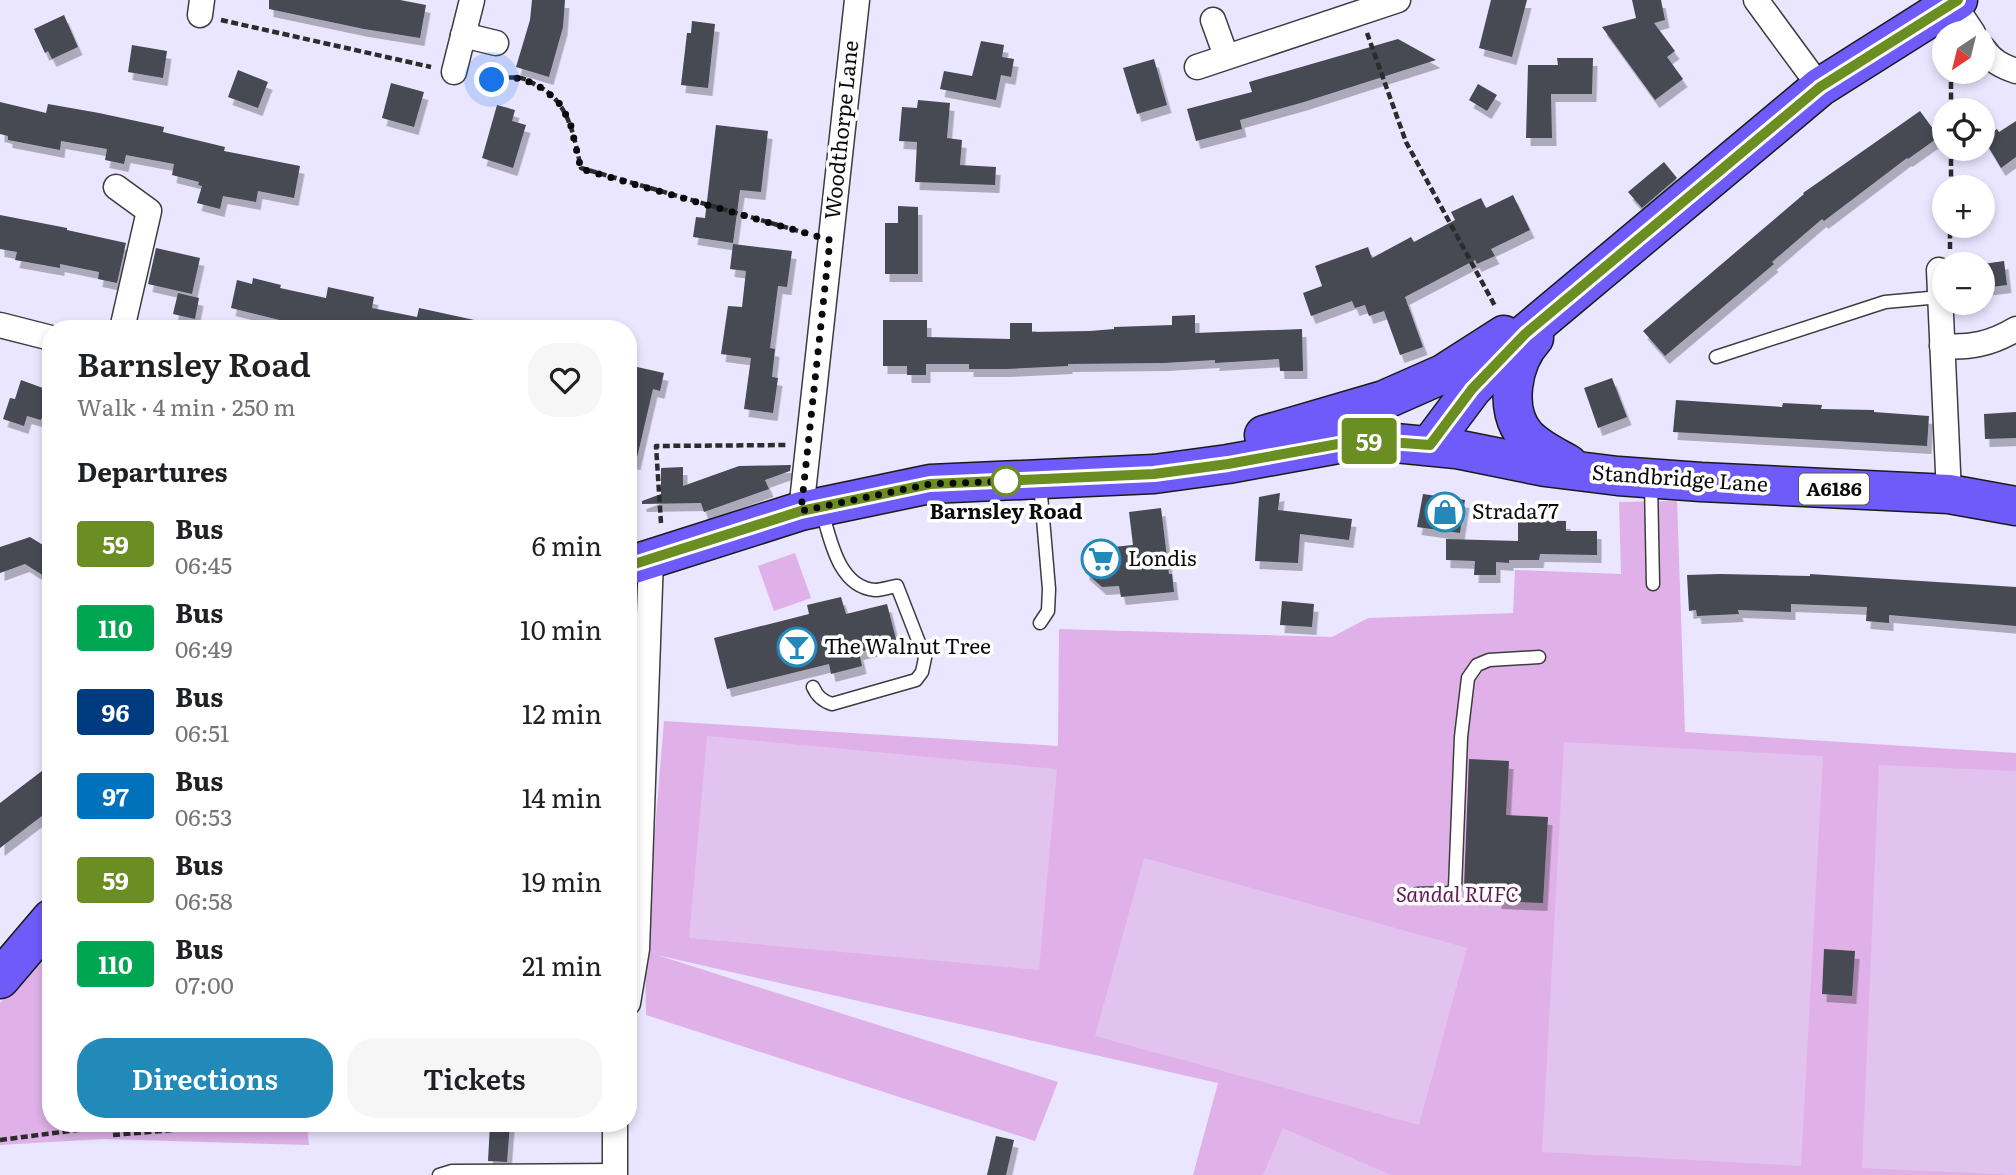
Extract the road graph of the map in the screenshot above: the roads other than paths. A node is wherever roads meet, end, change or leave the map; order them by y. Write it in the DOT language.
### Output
graph roads {
  1 [pos="472,0"];
  2 [pos="857,0"];
  3 [pos="1398,0"];
  4 [pos="1756,0"];
  5 [pos="1953,9"];
  6 [pos="1213,20"];
  7 [pos="463,36"];
  8 [pos="496,43"];
  9 [pos="1226,56"];
  10 [pos="1995,61"];
  11 [pos="1197,67"];
  12 [pos="2016,71"];
  13 [pos="454,72"];
  14 [pos="1820,87"];
  15 [pos="116,187"];
  16 [pos="1578,290"];
  17 [pos="1932,298"];
  18 [pos="1941,315"];
  19 [pos="125,320"];
  20 [pos="0,325"];
  21 [pos="2016,329"];
  22 [pos="42,336"];
  23 [pos="1942,346"];
  24 [pos="1716,357"];
  25 [pos="1430,445"];
  26 [pos="1582,472"];
  27 [pos="1154,474"];
  28 [pos="1651,479"];
  29 [pos="1040,480"];
  30 [pos="1948,495"];
  31 [pos="2016,506"];
  32 [pos="811,509"];
  33 [pos="647,559"];
  34 [pos="1653,584"];
  35 [pos="1040,623"];
  36 [pos="1539,657"];
  37 [pos="813,687"];
  38 [pos="1418,894"];
  39 [pos="42,930"];
  40 [pos="637,949"];
  41 [pos="0,979"];
  42 [pos="615,1132"];
  43 [pos="615,1172"];
  44 [pos="439,1175"];
  1 -- 7 [label="street"];
  2 -- 32 [label="street, Woodthorpe Lane"];
  3 -- 9 [label="street"];
  4 -- 14 [label="street"];
  5 -- 14 [label="main road"];
  6 -- 9 [label="street"];
  7 -- 8 [label="street"];
  7 -- 13 [label="street"];
  9 -- 11 [label="street"];
  10 -- 12 [label="street"];
  14 -- 16 [label="main road"];
  15 -- 19 [label="street"];
  16 -- 25 [label="main road"];
  16 -- 26 [label="main road"];
  16 -- 27 [label="main road"];
  17 -- 24 [label="lane"];
  18 -- 23 [label="street"];
  20 -- 22 [label="street"];
  21 -- 23 [label="street"];
  23 -- 30 [label="street"];
  25 -- 26 [label="main road, Standbridge Lane / A6186"];
  25 -- 27 [label="main road"];
  26 -- 28 [label="main road, Standbridge Lane / A6186"];
  27 -- 29 [label="main road"];
  28 -- 30 [label="main road, Standbridge Lane / A6186"];
  28 -- 34 [label="lane"];
  29 -- 32 [label="main road"];
  29 -- 35 [label="lane"];
  30 -- 31 [label="main road, Standbridge Lane / A6186"];
  32 -- 33 [label="main road"];
  32 -- 37 [label="lane"];
  33 -- 40 [label="street"];
  36 -- 38 [label="lane"];
  39 -- 41 [label="main road"];
  42 -- 43 [label="street"];
  43 -- 44 [label="lane"];
}
